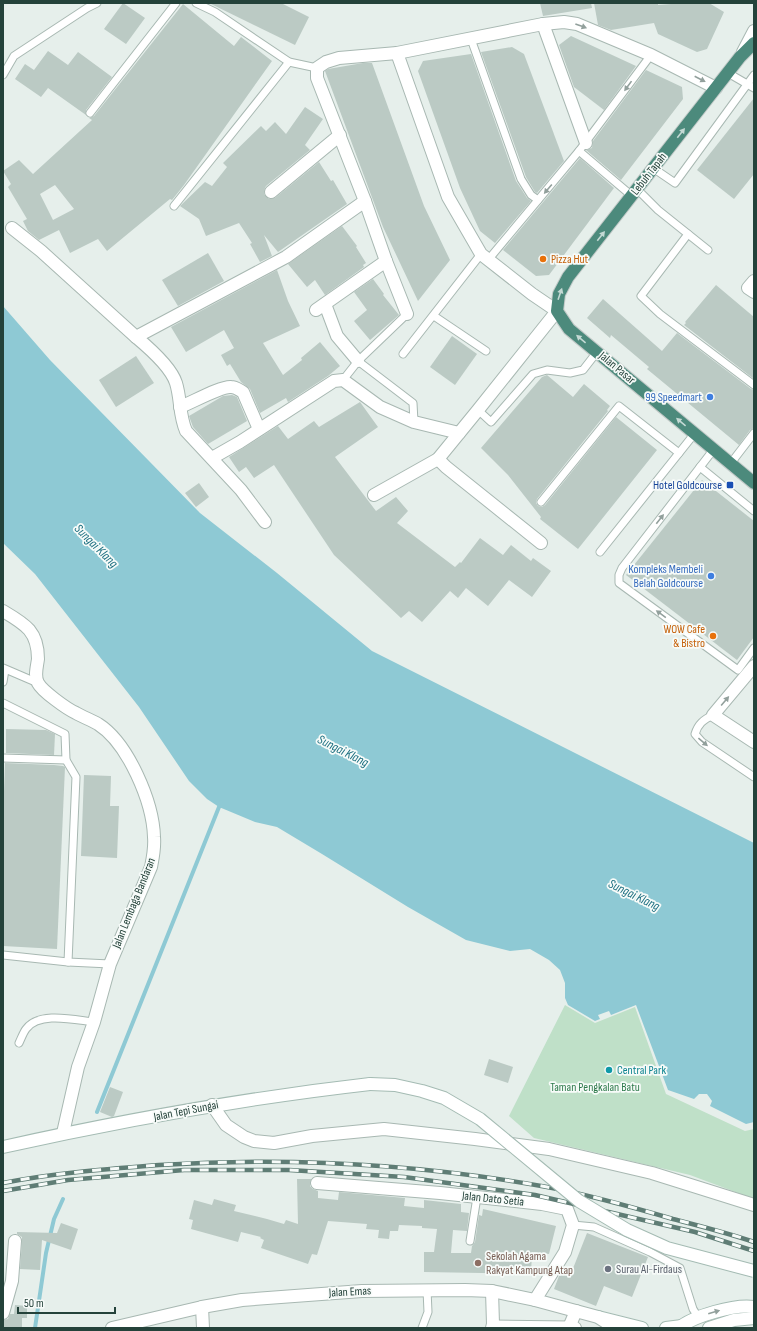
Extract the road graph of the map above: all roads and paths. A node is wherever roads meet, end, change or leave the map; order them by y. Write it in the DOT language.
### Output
graph roads {
  1 [pos="97,3"];
  2 [pos="176,3"];
  3 [pos="196,3"];
  4 [pos="543,24"];
  5 [pos="754,31"];
  6 [pos="471,39"];
  7 [pos="754,43"];
  8 [pos="397,53"];
  9 [pos="651,55"];
  10 [pos="740,57"];
  11 [pos="289,62"];
  12 [pos="317,68"];
  13 [pos="728,73"];
  14 [pos="3,75"];
  15 [pos="754,75"];
  16 [pos="746,84"];
  17 [pos="716,88"];
  18 [pos="754,88"];
  19 [pos="90,113"];
  20 [pos="340,135"];
  21 [pos="582,147"];
  22 [pos="653,168"];
  23 [pos="271,192"];
  24 [pos="634,192"];
  25 [pos="538,200"];
  26 [pos="366,201"];
  27 [pos="174,206"];
  28 [pos="12,228"];
  29 [pos="688,234"];
  30 [pos="708,250"];
  31 [pos="485,257"];
  32 [pos="386,261"];
  33 [pos="557,311"];
  34 [pos="407,314"];
  35 [pos="434,316"];
  36 [pos="136,337"];
  37 [pos="486,351"];
  38 [pos="597,352"];
  39 [pos="403,354"];
  40 [pos="358,361"];
  41 [pos="343,380"];
  42 [pos="754,385"];
  43 [pos="180,408"];
  44 [pos="478,410"];
  45 [pos="414,422"];
  46 [pos="259,429"];
  47 [pos="459,433"];
  48 [pos="754,433"];
  49 [pos="695,434"];
  50 [pos="714,449"];
  51 [pos="679,453"];
  52 [pos="212,458"];
  53 [pos="438,459"];
  54 [pos="731,463"];
  55 [pos="700,467"];
  56 [pos="754,483"];
  57 [pos="374,495"];
  58 [pos="542,502"];
  59 [pos="754,511"];
  60 [pos="266,522"];
  61 [pos="541,543"];
  62 [pos="600,552"];
  63 [pos="3,611"];
  64 [pos="754,648"];
  65 [pos="754,666"];
  66 [pos="4,669"];
  67 [pos="3,682"];
  68 [pos="38,683"];
  69 [pos="3,703"];
  70 [pos="713,715"];
  71 [pos="754,742"];
  72 [pos="3,758"];
  73 [pos="66,760"];
  74 [pos="754,777"];
  75 [pos="3,955"];
  76 [pos="68,962"];
  77 [pos="110,964"];
  78 [pos="94,1022"];
  79 [pos="19,1043"];
  80 [pos="212,1105"];
  81 [pos="63,1133"];
  82 [pos="3,1146"];
  83 [pos="317,1183"];
  84 [pos="477,1198"];
  85 [pos="754,1205"];
  86 [pos="573,1224"];
  87 [pos="470,1241"];
  88 [pos="14,1242"];
  89 [pos="754,1271"];
  90 [pos="427,1290"];
  91 [pos="492,1291"];
  92 [pos="535,1300"];
  93 [pos="202,1307"];
  94 [pos="754,1307"];
  95 [pos="3,1313"];
  96 [pos="698,1317"];
  97 [pos="591,1318"];
  98 [pos="754,1318"];
  99 [pos="493,1326"];
  100 [pos="568,1326"];
  101 [pos="680,1327"];
  102 [pos="112,1328"];
  103 [pos="203,1328"];
  104 [pos="422,1328"];
  105 [pos="615,1328"];
  106 [pos="642,1328"];
  107 [pos="666,1328"];
  108 [pos="709,1328"];
  1 -- 14 [label="lane"];
  2 -- 19 [label="lane"];
  3 -- 11 [label="lane"];
  4 -- 6 [label="street"];
  4 -- 9 [label="street, one-way"];
  4 -- 21 [label="street"];
  5 -- 10 [label="street"];
  6 -- 8 [label="street"];
  6 -- 25 [label="lane"];
  7 -- 10 [label="highway, Lebuh Tapah"];
  8 -- 12 [label="street"];
  8 -- 31 [label="street"];
  9 -- 17 [label="street, one-way"];
  9 -- 21 [label="lane, one-way"];
  10 -- 13 [label="highway, Lebuh Tapah"];
  11 -- 12 [label="lane"];
  11 -- 27 [label="lane"];
  12 -- 20 [label="street"];
  13 -- 16 [label="lane"];
  13 -- 17 [label="highway, Lebuh Tapah"];
  15 -- 16 [label="lane"];
  16 -- 18 [label="lane"];
  16 -- 22 [label="lane"];
  22 -- 17 [label="highway, Lebuh Tapah, one-way"];
  20 -- 23 [label="street"];
  20 -- 26 [label="street"];
  21 -- 24 [label="lane"];
  21 -- 25 [label="lane, one-way"];
  22 -- 24 [label="highway, Lebuh Tapah"];
  24 -- 29 [label="lane"];
  33 -- 24 [label="highway, Lebuh Tapah, one-way"];
  25 -- 31 [label="lane"];
  26 -- 32 [label="street"];
  26 -- 36 [label="street"];
  28 -- 36 [label="street"];
  29 -- 30 [label="lane"];
  29 -- 42 [label="lane"];
  31 -- 33 [label="street"];
  31 -- 35 [label="lane"];
  32 -- 34 [label="street"];
  32 -- 40 [label="street"];
  38 -- 33 [label="highway, Jalan Pasar, one-way"];
  33 -- 44 [label="street"];
  34 -- 40 [label="lane"];
  35 -- 37 [label="lane"];
  35 -- 39 [label="lane"];
  36 -- 43 [label="street"];
  38 -- 44 [label="lane"];
  49 -- 38 [label="highway, Jalan Pasar, one-way"];
  40 -- 41 [label="lane"];
  40 -- 45 [label="lane"];
  41 -- 45 [label="street"];
  41 -- 46 [label="street"];
  43 -- 46 [label="street"];
  43 -- 52 [label="street"];
  44 -- 47 [label="street"];
  45 -- 47 [label="street"];
  46 -- 52 [label="street"];
  47 -- 53 [label="street"];
  48 -- 54 [label="lane"];
  49 -- 50 [label="highway, Jalan Pasar"];
  49 -- 51 [label="lane"];
  50 -- 54 [label="highway, Jalan Pasar"];
  50 -- 55 [label="lane"];
  51 -- 58 [label="lane"];
  51 -- 62 [label="lane"];
  52 -- 60 [label="street"];
  53 -- 57 [label="street"];
  53 -- 61 [label="street"];
  54 -- 56 [label="highway, Jalan Pasar"];
  55 -- 59 [label="lane"];
  64 -- 55 [label="lane, one-way"];
  63 -- 68 [label="street"];
  70 -- 65 [label="street, one-way"];
  66 -- 67 [label="lane"];
  66 -- 68 [label="lane"];
  68 -- 77 [label="street, Jalan Lembaga Bandaran"];
  69 -- 73 [label="lane"];
  70 -- 71 [label="street"];
  70 -- 74 [label="lane, one-way"];
  72 -- 73 [label="lane"];
  73 -- 76 [label="lane"];
  75 -- 76 [label="lane"];
  76 -- 77 [label="lane"];
  77 -- 78 [label="street, Jalan Lembaga Bandaran"];
  78 -- 79 [label="lane"];
  78 -- 81 [label="street, Jalan Lembaga Bandaran"];
  80 -- 81 [label="street, Jalan Tepi Sungai"];
  80 -- 85 [label="street"];
  80 -- 89 [label="street, Jalan Tepi Sungai, bridge"];
  81 -- 82 [label="street, Jalan Tepi Sungai"];
  83 -- 84 [label="street, Jalan Dato Setia"];
  84 -- 86 [label="street, Jalan Dato Setia"];
  84 -- 87 [label="lane"];
  86 -- 92 [label="street"];
  86 -- 96 [label="lane"];
  88 -- 95 [label="street"];
  90 -- 91 [label="street, Jalan Emas"];
  90 -- 93 [label="street, Jalan Emas"];
  90 -- 104 [label="lane"];
  91 -- 92 [label="street, Jalan Emas"];
  91 -- 99 [label="street"];
  92 -- 97 [label="street, Jalan Emas"];
  93 -- 102 [label="street, Jalan Emas"];
  93 -- 103 [label="street"];
  96 -- 94 [label="street, one-way"];
  96 -- 101 [label="street"];
  97 -- 100 [label="street"];
  97 -- 105 [label="street, Jalan Emas"];
  97 -- 106 [label="street"];
  98 -- 108 [label="street"];
  99 -- 100 [label="lane"];
  101 -- 107 [label="street"];
}
